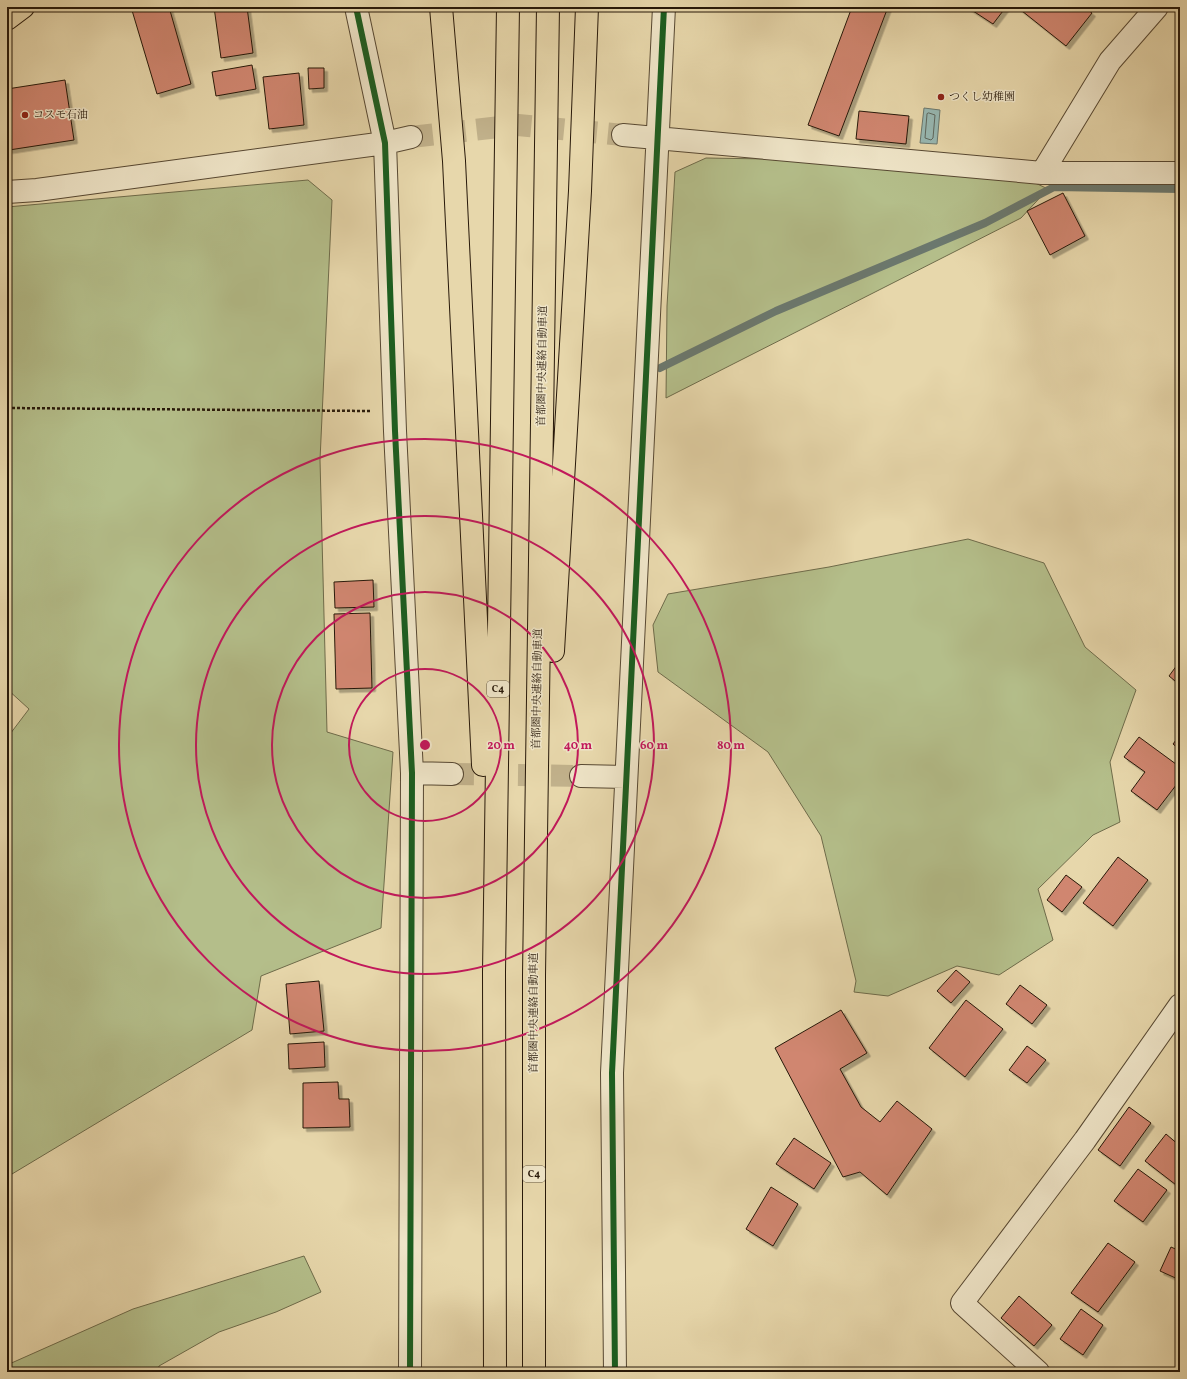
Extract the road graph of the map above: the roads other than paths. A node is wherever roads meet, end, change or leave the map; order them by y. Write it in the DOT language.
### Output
graph roads {
  1 [pos="23,7"];
  2 [pos="356,7"];
  3 [pos="441,7"];
  4 [pos="508,7"];
  5 [pos="548,7"];
  6 [pos="587,7"];
  7 [pos="664,7"];
  8 [pos="1157,7"];
  9 [pos="7,19"];
  10 [pos="623,135"];
  11 [pos="411,137"];
  12 [pos="658,138"];
  13 [pos="385,143"];
  14 [pos="1042,173"];
  15 [pos="1180,173"];
  16 [pos="7,192"];
  17 [pos="412,773"];
  18 [pos="452,774"];
  19 [pos="581,776"];
  20 [pos="626,777"];
  21 [pos="494,972"];
  22 [pos="534,975"];
  23 [pos="1180,1005"];
  24 [pos="410,1372"];
  25 [pos="495,1372"];
  26 [pos="534,1372"];
  27 [pos="615,1372"];
  28 [pos="1038,1372"];
  1 -- 9 [label="main road"];
  2 -- 13 [label="street"];
  3 -- 21 [label="main road"];
  4 -- 21 [label="main road, C4"];
  5 -- 22 [label="main road, 首都圏中央連絡自動車道 / C4"];
  6 -- 22 [label="main road"];
  7 -- 12 [label="street"];
  8 -- 14 [label="street"];
  10 -- 12 [label="street"];
  11 -- 13 [label="street"];
  12 -- 14 [label="street"];
  12 -- 20 [label="street"];
  13 -- 16 [label="street"];
  13 -- 17 [label="street"];
  14 -- 15 [label="street"];
  17 -- 18 [label="street"];
  17 -- 24 [label="street"];
  19 -- 20 [label="street"];
  20 -- 27 [label="street"];
  21 -- 25 [label="main road, C4"];
  22 -- 26 [label="main road, 首都圏中央連絡自動車道 / C4"];
  23 -- 28 [label="street"];
}
